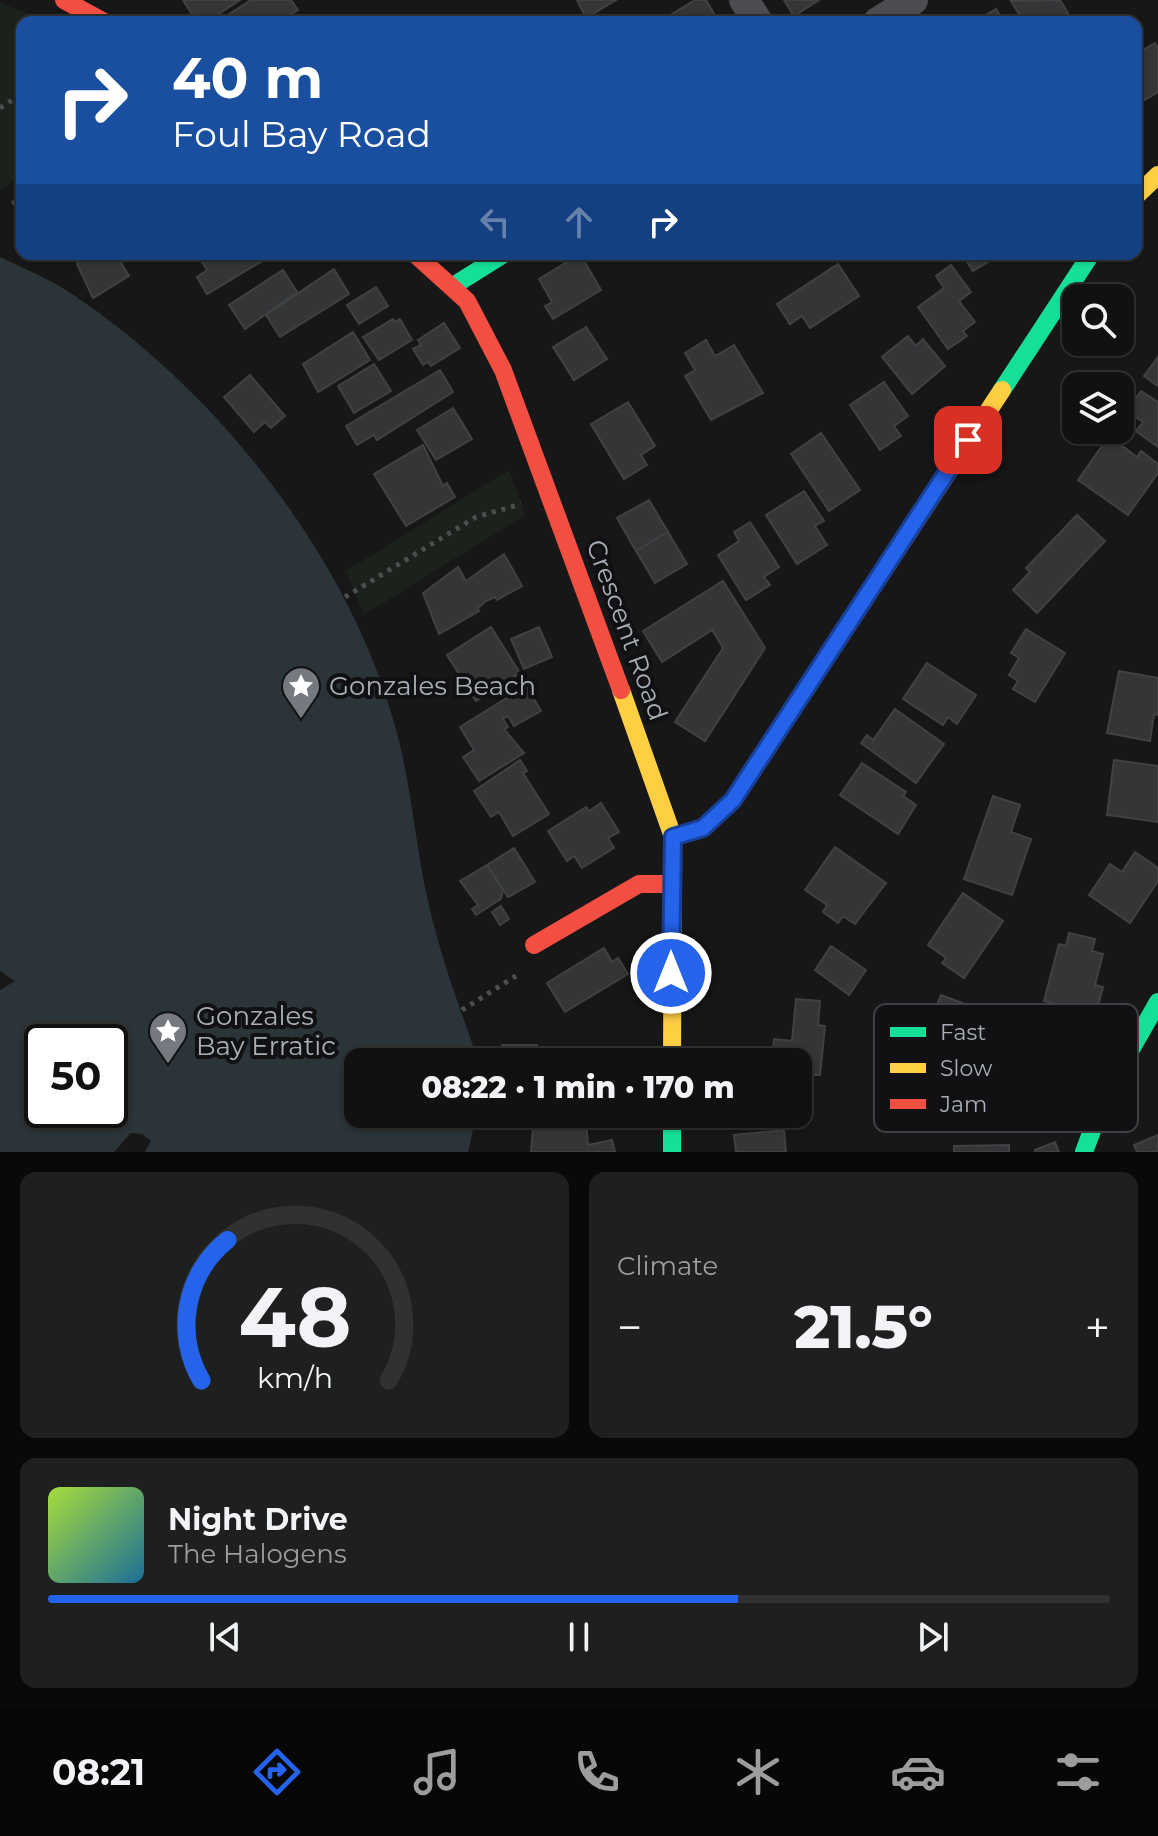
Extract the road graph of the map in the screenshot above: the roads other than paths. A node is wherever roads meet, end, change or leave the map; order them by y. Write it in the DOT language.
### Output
graph roads {
  1 [pos="64,0"];
  2 [pos="913,0"];
  3 [pos="93,16"];
  4 [pos="888,16"];
  5 [pos="1158,175"];
  6 [pos="1142,190"];
  7 [pos="422,260"];
  8 [pos="494,260"];
  9 [pos="1087,260"];
  10 [pos="453,286"];
  11 [pos="673,837"];
  12 [pos="671,884"];
  13 [pos="534,945"];
  14 [pos="1158,1002"];
  15 [pos="1138,1039"];
  16 [pos="672,1048"];
  17 [pos="672,1128"];
  18 [pos="1091,1132"];
  19 [pos="672,1152"];
  20 [pos="1084,1152"];
  1 -- 3 [label="street"];
  2 -- 4 [label="street"];
  5 -- 6 [label="street"];
  7 -- 10 [label="street, Crescent Road"];
  8 -- 10 [label="street"];
  9 -- 11 [label="street"];
  10 -- 11 [label="street, Crescent Road"];
  11 -- 12 [label="street, Crescent Road"];
  12 -- 13 [label="street"];
  12 -- 16 [label="street, Crescent Road"];
  14 -- 15 [label="street"];
  17 -- 19 [label="street"];
  18 -- 20 [label="street"];
}
